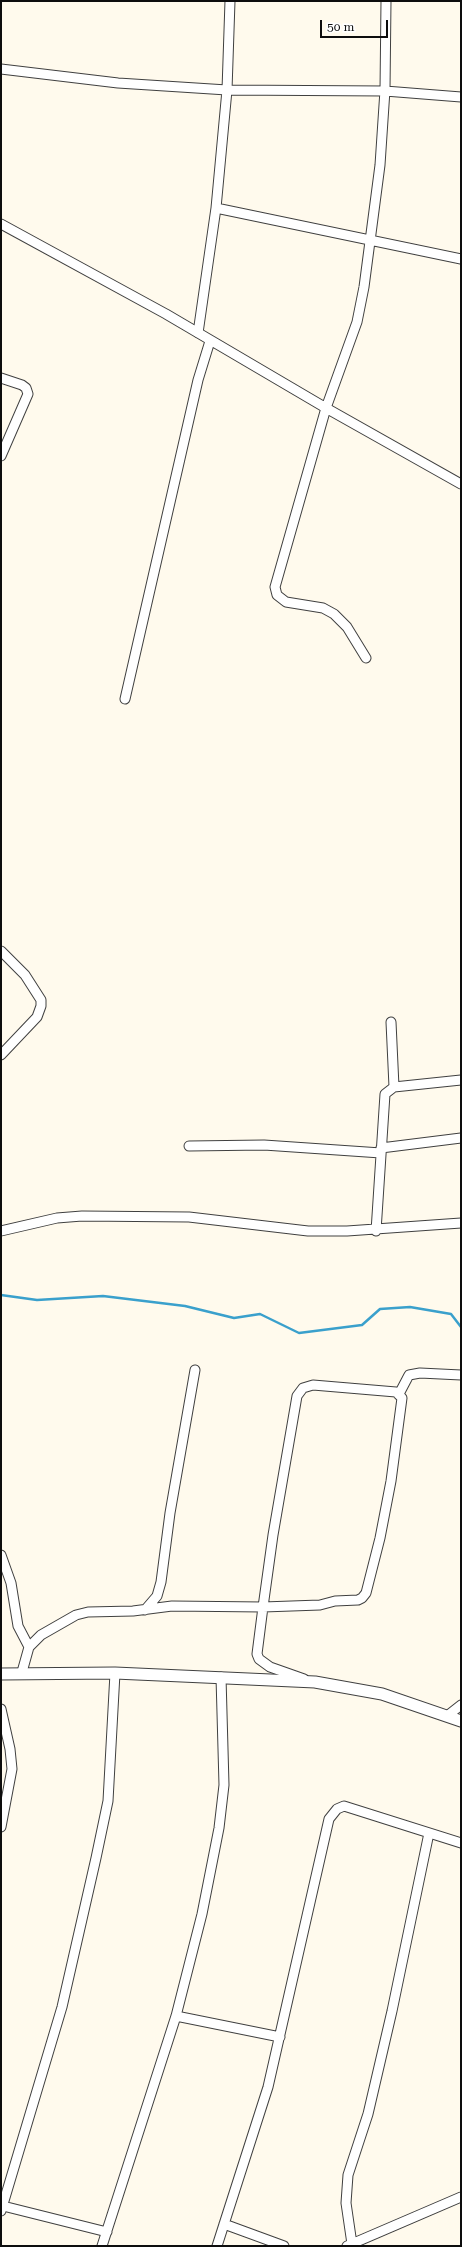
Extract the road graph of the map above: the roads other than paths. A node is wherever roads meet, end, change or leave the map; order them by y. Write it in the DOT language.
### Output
graph roads {
  1 [pos="230,1"];
  2 [pos="386,1"];
  3 [pos="1,69"];
  4 [pos="227,90"];
  5 [pos="385,91"];
  6 [pos="461,97"];
  7 [pos="216,208"];
  8 [pos="1,224"];
  9 [pos="371,241"];
  10 [pos="461,259"];
  11 [pos="198,333"];
  12 [pos="210,341"];
  13 [pos="1,378"];
  14 [pos="326,408"];
  15 [pos="1,456"];
  16 [pos="461,484"];
  17 [pos="366,658"];
  18 [pos="125,699"];
  19 [pos="1,950"];
  20 [pos="391,1022"];
  21 [pos="1,1055"];
  22 [pos="461,1080"];
  23 [pos="394,1087"];
  24 [pos="461,1138"];
  25 [pos="189,1146"];
  26 [pos="381,1150"];
  27 [pos="461,1223"];
  28 [pos="1,1231"];
  29 [pos="376,1231"];
  30 [pos="195,1370"];
  31 [pos="461,1375"];
  32 [pos="399,1394"];
  33 [pos="1,1555"];
  34 [pos="263,1607"];
  35 [pos="145,1610"];
  36 [pos="29,1647"];
  37 [pos="22,1672"];
  38 [pos="114,1673"];
  39 [pos="1,1674"];
  40 [pos="222,1676"];
  41 [pos="315,1682"];
  42 [pos="461,1705"];
  43 [pos="1,1709"];
  44 [pos="447,1716"];
  45 [pos="461,1721"];
  46 [pos="1,1827"];
  47 [pos="429,1833"];
  48 [pos="461,1843"];
  49 [pos="176,2016"];
  50 [pos="280,2037"];
  51 [pos="461,2197"];
  52 [pos="2,2208"];
  53 [pos="224,2224"];
  54 [pos="107,2232"];
  55 [pos="349,2245"];
  56 [pos="102,2246"];
  57 [pos="217,2246"];
  58 [pos="284,2246"];
  1 -- 4 [label="street"];
  2 -- 5 [label="street"];
  3 -- 4 [label="street"];
  4 -- 5 [label="street"];
  4 -- 7 [label="street"];
  5 -- 6 [label="street"];
  5 -- 9 [label="street"];
  7 -- 9 [label="street"];
  7 -- 11 [label="street"];
  8 -- 11 [label="street"];
  9 -- 10 [label="street"];
  9 -- 14 [label="street"];
  11 -- 12 [label="street"];
  12 -- 14 [label="street"];
  12 -- 18 [label="street"];
  13 -- 15 [label="street"];
  14 -- 16 [label="street"];
  14 -- 17 [label="street"];
  19 -- 21 [label="street"];
  20 -- 23 [label="street"];
  22 -- 23 [label="street"];
  23 -- 26 [label="street"];
  24 -- 26 [label="street"];
  25 -- 26 [label="street"];
  26 -- 29 [label="street"];
  27 -- 29 [label="street"];
  28 -- 29 [label="street"];
  30 -- 35 [label="street"];
  31 -- 32 [label="street"];
  32 -- 34 [label="street"];
  32 -- 34 [label="street"];
  33 -- 36 [label="street"];
  34 -- 35 [label="street"];
  34 -- 41 [label="street"];
  35 -- 36 [label="street"];
  36 -- 37 [label="street"];
  37 -- 38 [label="street"];
  37 -- 39 [label="street"];
  38 -- 40 [label="street"];
  38 -- 52 [label="street"];
  40 -- 41 [label="street"];
  40 -- 49 [label="street"];
  41 -- 44 [label="street"];
  42 -- 44 [label="street"];
  43 -- 46 [label="street"];
  44 -- 45 [label="street"];
  47 -- 48 [label="street"];
  47 -- 50 [label="street"];
  47 -- 55 [label="street"];
  49 -- 50 [label="street"];
  49 -- 54 [label="street"];
  50 -- 53 [label="street"];
  51 -- 55 [label="street"];
  52 -- 54 [label="street"];
  53 -- 57 [label="street"];
  53 -- 58 [label="street"];
  54 -- 56 [label="street"];
}
